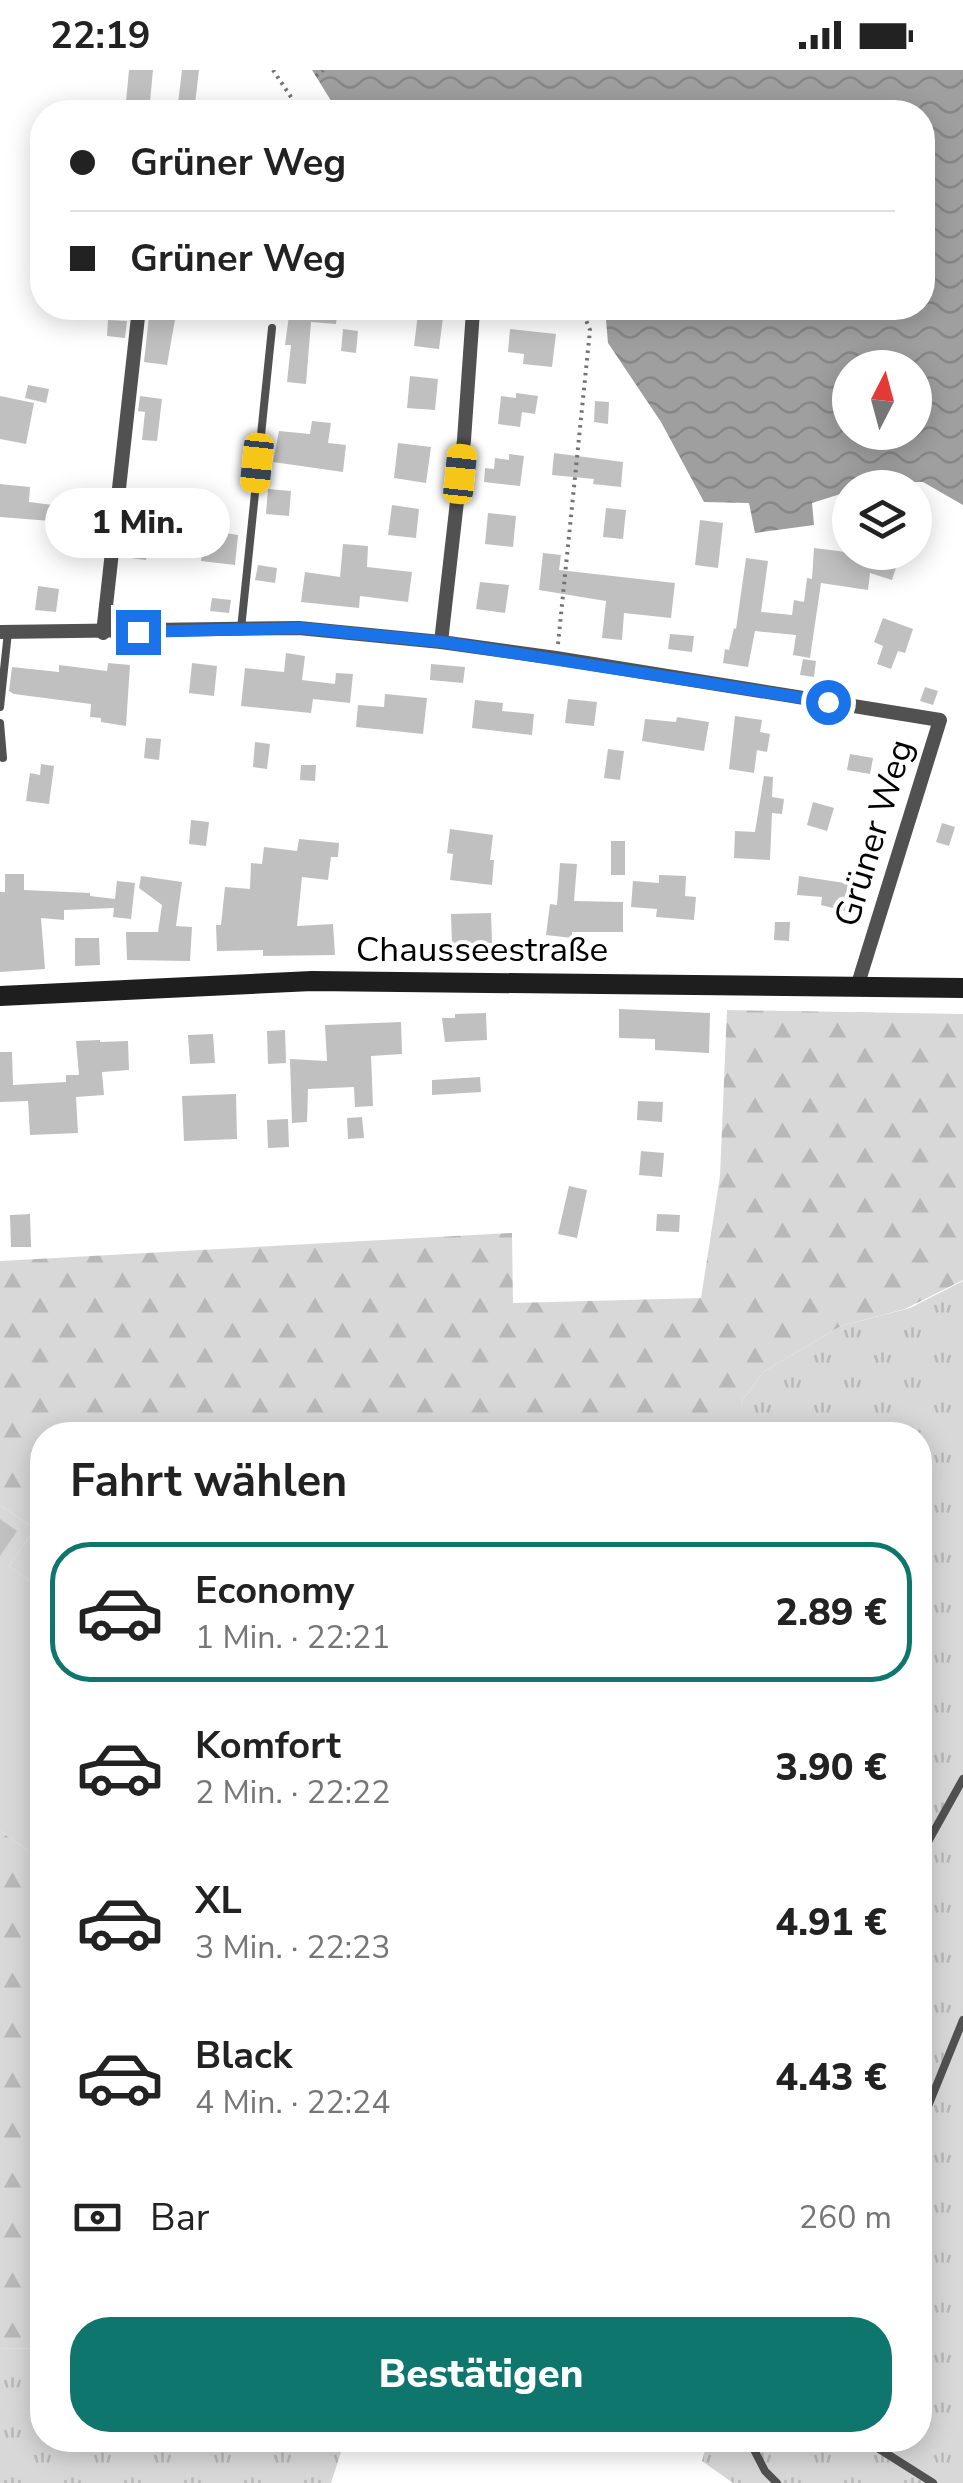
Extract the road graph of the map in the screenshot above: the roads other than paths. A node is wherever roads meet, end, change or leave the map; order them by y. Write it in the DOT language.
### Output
graph roads {
  1 [pos="138,320"];
  2 [pos="472,320"];
  3 [pos="272,328"];
  4 [pos="241,630"];
  5 [pos="4,632"];
  6 [pos="104,632"];
  7 [pos="442,642"];
  8 [pos="0,707"];
  9 [pos="0,724"];
  10 [pos="4,758"];
  11 [pos="858,987"];
  12 [pos="963,988"];
  13 [pos="0,996"];
  14 [pos="963,1779"];
  15 [pos="932,1836"];
  16 [pos="963,2020"];
  17 [pos="932,2096"];
  18 [pos="755,2452"];
  19 [pos="884,2452"];
  20 [pos="777,2483"];
  21 [pos="933,2483"];
  1 -- 6 [label="street"];
  2 -- 7 [label="street"];
  3 -- 4 [label="lane"];
  4 -- 6 [label="street, Grüner Weg"];
  4 -- 7 [label="street, Grüner Weg"];
  5 -- 6 [label="street, Grüner Weg"];
  5 -- 8 [label="lane"];
  7 -- 11 [label="street, Grüner Weg"];
  9 -- 10 [label="lane"];
  11 -- 12 [label="main road, Chausseestraße"];
  11 -- 13 [label="main road, Chausseestraße"];
  14 -- 15 [label="lane"];
  16 -- 17 [label="lane"];
  18 -- 20 [label="lane"];
  19 -- 21 [label="lane"];
}
